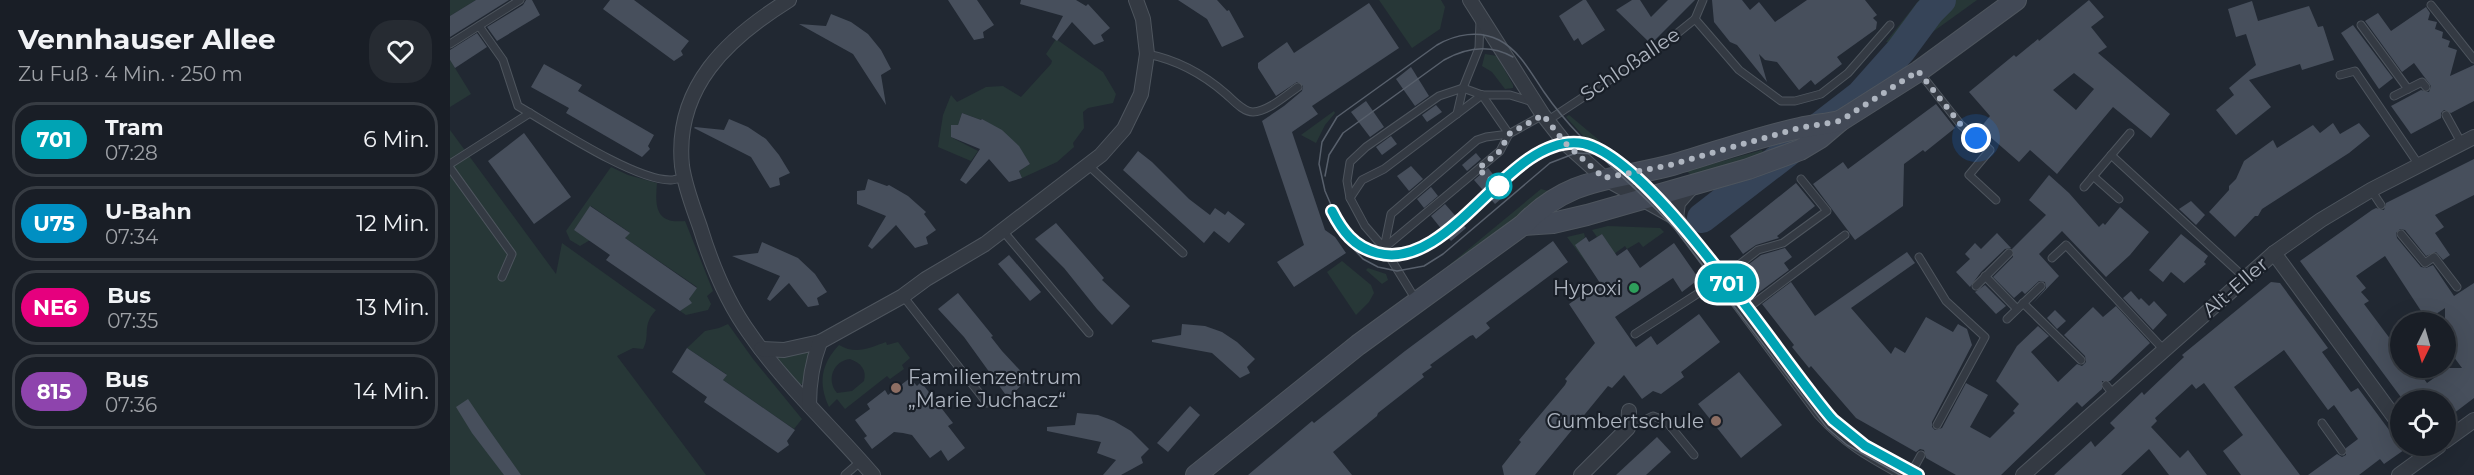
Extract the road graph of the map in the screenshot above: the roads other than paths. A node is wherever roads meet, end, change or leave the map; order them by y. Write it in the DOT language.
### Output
graph roads {
  1 [pos="520,0"];
  2 [pos="789,0"];
  3 [pos="1136,0"];
  4 [pos="1470,0"];
  5 [pos="1702,0"];
  6 [pos="2016,0"];
  7 [pos="2431,5"];
  8 [pos="1481,16"];
  9 [pos="1695,19"];
  10 [pos="1890,25"];
  11 [pos="2361,25"];
  12 [pos="479,26"];
  13 [pos="450,44"];
  14 [pos="1147,54"];
  15 [pos="2474,59"];
  16 [pos="1918,71"];
  17 [pos="2340,75"];
  18 [pos="1298,87"];
  19 [pos="2426,87"];
  20 [pos="1463,88"];
  21 [pos="2408,89"];
  22 [pos="1482,95"];
  23 [pos="2394,96"];
  24 [pos="1535,103"];
  25 [pos="530,113"];
  26 [pos="1457,114"];
  27 [pos="2446,116"];
  28 [pos="1545,118"];
  29 [pos="1840,121"];
  30 [pos="2130,133"];
  31 [pos="1509,134"];
  32 [pos="1769,138"];
  33 [pos="2468,140"];
  34 [pos="2111,155"];
  35 [pos="1773,160"];
  36 [pos="450,164"];
  37 [pos="1088,165"];
  38 [pos="1670,165"];
  39 [pos="2419,165"];
  40 [pos="450,168"];
  41 [pos="2093,176"];
  42 [pos="684,177"];
  43 [pos="1604,178"];
  44 [pos="1801,179"];
  45 [pos="1693,186"];
  46 [pos="2084,187"];
  47 [pos="2371,190"];
  48 [pos="1350,198"];
  49 [pos="2119,199"];
  50 [pos="1996,200"];
  51 [pos="1660,205"];
  52 [pos="2381,205"];
  53 [pos="1523,225"];
  54 [pos="1003,231"];
  55 [pos="2401,234"];
  56 [pos="1845,235"];
  57 [pos="1384,248"];
  58 [pos="1183,253"];
  59 [pos="2009,253"];
  60 [pos="2274,253"];
  61 [pos="1919,257"];
  62 [pos="2052,258"];
  63 [pos="1986,276"];
  64 [pos="502,277"];
  65 [pos="1722,278"];
  66 [pos="2246,278"];
  67 [pos="1976,286"];
  68 [pos="2041,286"];
  69 [pos="2457,288"];
  70 [pos="903,296"];
  71 [pos="1417,302"];
  72 [pos="2024,303"];
  73 [pos="2018,309"];
  74 [pos="1743,311"];
  75 [pos="2007,319"];
  76 [pos="1089,333"];
  77 [pos="1635,334"];
  78 [pos="820,342"];
  79 [pos="761,349"];
  80 [pos="2164,350"];
  81 [pos="2081,360"];
  82 [pos="987,403"];
  83 [pos="809,405"];
  84 [pos="1629,411"];
  85 [pos="2390,411"];
  86 [pos="2474,420"];
  87 [pos="2322,423"];
  88 [pos="1937,424"];
  89 [pos="1628,428"];
  90 [pos="2456,433"];
  91 [pos="2342,451"];
  92 [pos="1694,454"];
  93 [pos="1921,455"];
  94 [pos="2416,456"];
  95 [pos="861,461"];
  96 [pos="845,475"];
  97 [pos="873,475"];
  98 [pos="1196,475"];
  99 [pos="1581,475"];
  100 [pos="1909,475"];
  101 [pos="2023,475"];
  102 [pos="2399,475"];
  1 -- 12 [label="lane"];
  2 -- 42 [label="street"];
  3 -- 14 [label="street"];
  4 -- 8 [label="street"];
  5 -- 9 [label="lane, Schloßallee"];
  6 -- 16 [label="main road"];
  7 -- 15 [label="lane"];
  8 -- 20 [label="lane"];
  8 -- 24 [label="street"];
  9 -- 10 [label="lane"];
  9 -- 28 [label="lane, Schloßallee"];
  11 -- 21 [label="lane"];
  12 -- 13 [label="lane"];
  12 -- 25 [label="lane"];
  14 -- 18 [label="lane"];
  14 -- 37 [label="street"];
  16 -- 29 [label="main road"];
  16 -- 50 [label="lane"];
  17 -- 39 [label="lane"];
  19 -- 21 [label="lane"];
  20 -- 22 [label="lane"];
  20 -- 26 [label="lane"];
  20 -- 48 [label="lane"];
  21 -- 23 [label="lane"];
  22 -- 24 [label="lane"];
  22 -- 26 [label="lane"];
  22 -- 31 [label="lane"];
  24 -- 28 [label="street"];
  25 -- 36 [label="lane"];
  25 -- 42 [label="lane"];
  26 -- 48 [label="lane"];
  27 -- 33 [label="lane"];
  28 -- 31 [label="lane, Schloßallee"];
  28 -- 43 [label="street"];
  29 -- 32 [label="main road"];
  29 -- 35 [label="main road"];
  30 -- 34 [label="lane"];
  31 -- 57 [label="lane"];
  31 -- 57 [label="lane"];
  32 -- 35 [label="main road"];
  32 -- 38 [label="main road"];
  33 -- 39 [label="street, Alt-Eller"];
  34 -- 41 [label="lane"];
  34 -- 66 [label="lane"];
  35 -- 45 [label="main road"];
  37 -- 54 [label="street"];
  37 -- 58 [label="lane"];
  38 -- 43 [label="main road"];
  38 -- 51 [label="main road"];
  39 -- 47 [label="street, Alt-Eller"];
  40 -- 64 [label="lane"];
  41 -- 46 [label="lane"];
  41 -- 49 [label="lane"];
  42 -- 79 [label="street"];
  43 -- 51 [label="street"];
  43 -- 53 [label="main road"];
  44 -- 65 [label="lane"];
  45 -- 51 [label="main road"];
  45 -- 51 [label="street"];
  47 -- 52 [label="lane"];
  47 -- 60 [label="street, Alt-Eller"];
  48 -- 57 [label="lane"];
  51 -- 53 [label="main road"];
  51 -- 65 [label="street"];
  53 -- 71 [label="main road"];
  54 -- 70 [label="street"];
  54 -- 76 [label="lane"];
  55 -- 69 [label="lane"];
  56 -- 74 [label="lane"];
  57 -- 71 [label="lane"];
  59 -- 63 [label="lane"];
  60 -- 66 [label="street, Alt-Eller"];
  60 -- 85 [label="street"];
  61 -- 88 [label="lane"];
  62 -- 80 [label="lane"];
  63 -- 67 [label="lane"];
  63 -- 73 [label="lane"];
  65 -- 74 [label="street"];
  65 -- 77 [label="lane"];
  66 -- 80 [label="street, Alt-Eller"];
  68 -- 72 [label="lane"];
  70 -- 78 [label="street"];
  70 -- 82 [label="lane"];
  71 -- 98 [label="main road"];
  72 -- 73 [label="lane"];
  72 -- 81 [label="lane"];
  73 -- 75 [label="lane"];
  74 -- 100 [label="street"];
  78 -- 79 [label="street"];
  78 -- 83 [label="street"];
  79 -- 83 [label="street"];
  80 -- 101 [label="street, Alt-Eller"];
  83 -- 95 [label="street"];
  84 -- 89 [label="street"];
  86 -- 90 [label="street"];
  87 -- 91 [label="lane"];
  89 -- 92 [label="lane"];
  89 -- 99 [label="street"];
  93 -- 100 [label="lane"];
  94 -- 102 [label="street"];
  95 -- 96 [label="lane"];
  95 -- 97 [label="street"];
}
